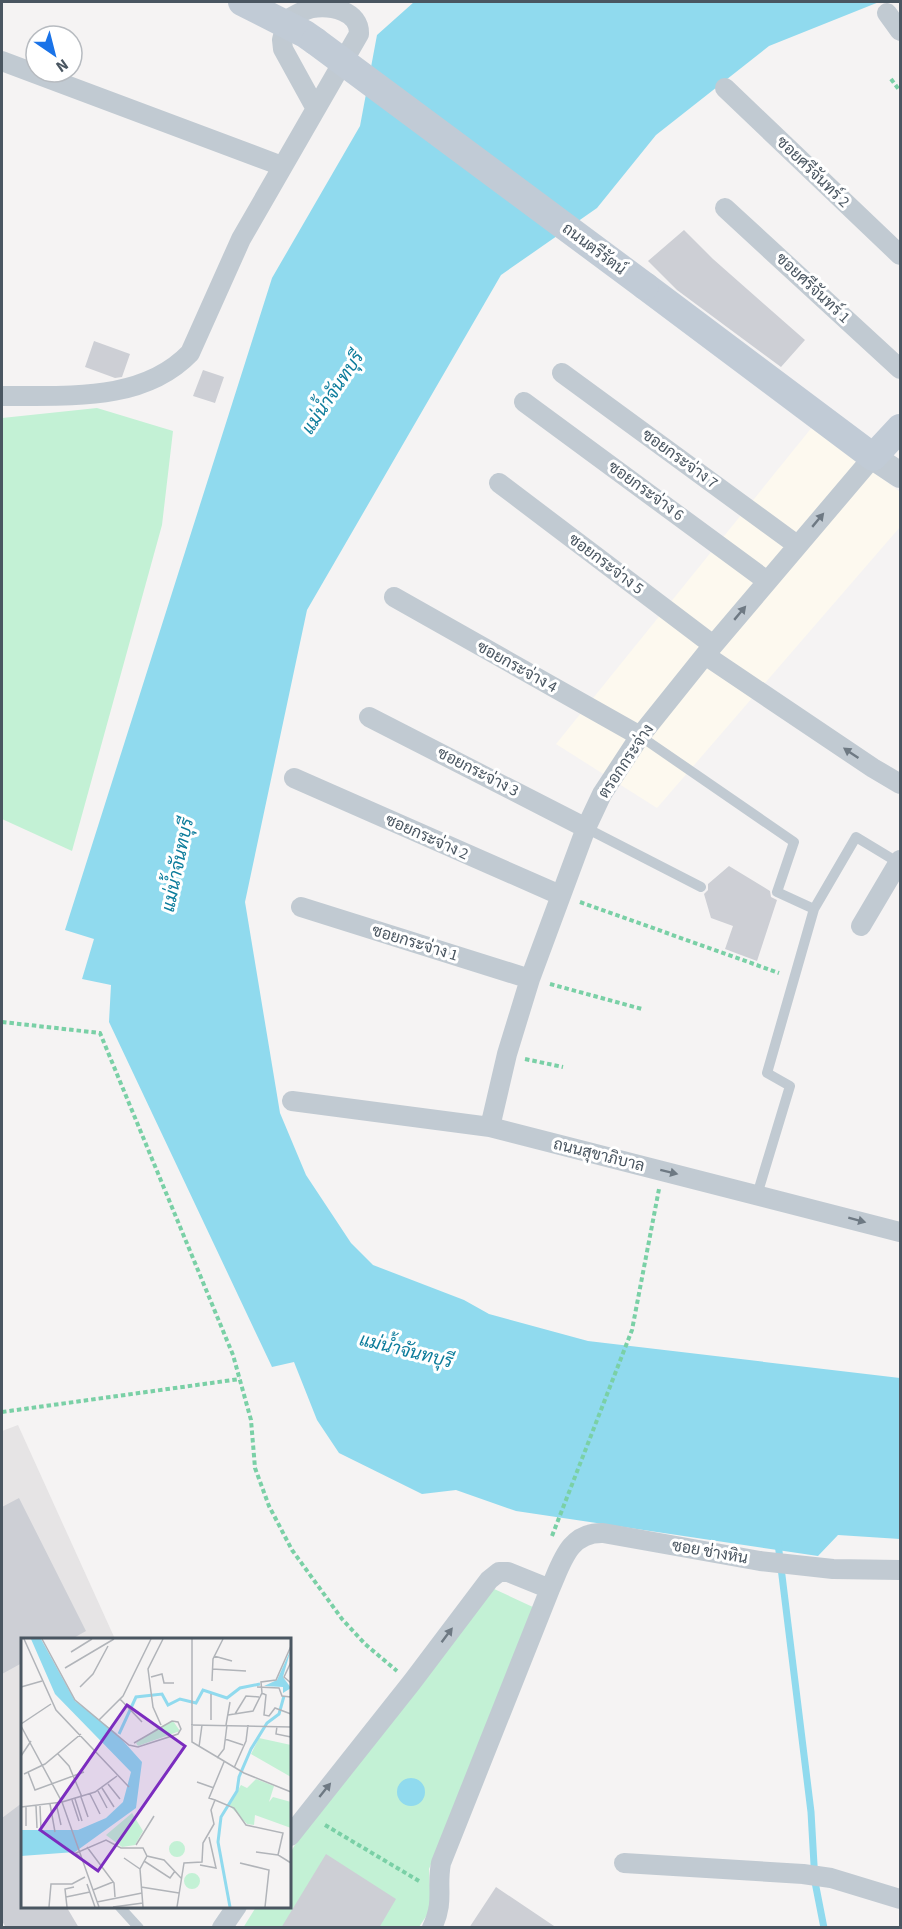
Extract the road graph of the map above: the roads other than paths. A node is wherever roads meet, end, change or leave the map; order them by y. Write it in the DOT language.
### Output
graph roads {
  1 [pos="242,2"];
  2 [pos="887,13"];
  3 [pos="294,24"];
  4 [pos="900,31"];
  5 [pos="2,61"];
  6 [pos="725,88"];
  7 [pos="316,109"];
  8 [pos="282,166"];
  9 [pos="726,207"];
  10 [pos="900,255"];
  11 [pos="900,369"];
  12 [pos="562,373"];
  13 [pos="2,396"];
  14 [pos="524,402"];
  15 [pos="900,428"];
  16 [pos="873,457"];
  17 [pos="900,475"];
  18 [pos="498,483"];
  19 [pos="797,545"];
  20 [pos="767,581"];
  21 [pos="394,597"];
  22 [pos="709,650"];
  23 [pos="369,717"];
  24 [pos="640,736"];
  25 [pos="294,778"];
  26 [pos="900,784"];
  27 [pos="586,828"];
  28 [pos="900,862"];
  29 [pos="701,886"];
  30 [pos="560,895"];
  31 [pos="301,907"];
  32 [pos="814,909"];
  33 [pos="861,926"];
  34 [pos="530,979"];
  35 [pos="292,1101"];
  36 [pos="490,1127"];
  37 [pos="757,1195"];
  38 [pos="900,1232"];
  39 [pos="900,1570"];
  40 [pos="550,1588"];
  41 [pos="291,1835"];
  42 [pos="624,1863"];
  43 [pos="900,1899"];
  44 [pos="121,1908"];
  45 [pos="236,1908"];
  46 [pos="140,1928"];
  47 [pos="222,1928"];
  48 [pos="432,1928"];
  1 -- 3 [label="main road, ถนนตรีรัตน์"];
  2 -- 4 [label="street"];
  3 -- 7 [label="street"];
  3 -- 7 [label="street"];
  3 -- 16 [label="main road, ถนนตรีรัตน์, bridge"];
  5 -- 8 [label="street"];
  6 -- 10 [label="street, ซอยศรีจันทร์ 2"];
  7 -- 8 [label="street"];
  8 -- 13 [label="street"];
  9 -- 11 [label="street, ซอยศรีจันทร์ 1"];
  12 -- 19 [label="street, ซอยกระจ่าง 7"];
  14 -- 20 [label="street, ซอยกระจ่าง 6"];
  15 -- 16 [label="main road"];
  16 -- 17 [label="street"];
  19 -- 16 [label="street, ตรอกกระจ่าง, one-way"];
  18 -- 22 [label="street, ซอยกระจ่าง 5"];
  19 -- 20 [label="street, ตรอกกระจ่าง"];
  22 -- 20 [label="street, ตรอกกระจ่าง, one-way"];
  21 -- 24 [label="street, ซอยกระจ่าง 4"];
  22 -- 24 [label="street, ตรอกกระจ่าง"];
  26 -- 22 [label="street, ซอยกระจ่าง 5, one-way"];
  23 -- 27 [label="street, ซอยกระจ่าง 3"];
  24 -- 27 [label="street, ตรอกกระจ่าง"];
  24 -- 32 [label="lane"];
  25 -- 30 [label="street, ซอยกระจ่าง 2"];
  27 -- 29 [label="lane"];
  27 -- 30 [label="street, ตรอกกระจ่าง"];
  28 -- 32 [label="lane"];
  28 -- 33 [label="street"];
  30 -- 34 [label="street, ตรอกกระจ่าง"];
  31 -- 34 [label="street, ซอยกระจ่าง 1"];
  32 -- 37 [label="lane"];
  34 -- 36 [label="street, ตรอกกระจ่าง"];
  35 -- 36 [label="street, ถนนสุขาภิบาล"];
  36 -- 37 [label="street, ถนนสุขาภิบาล, one-way"];
  37 -- 38 [label="street, ถนนสุขาภิบาล, one-way"];
  39 -- 40 [label="street, ซอย ช่างหิน"];
  41 -- 40 [label="street, one-way"];
  40 -- 48 [label="street, ซอย ช่างหิน"];
  42 -- 43 [label="street"];
  44 -- 46 [label="lane"];
  45 -- 47 [label="street"];
}
